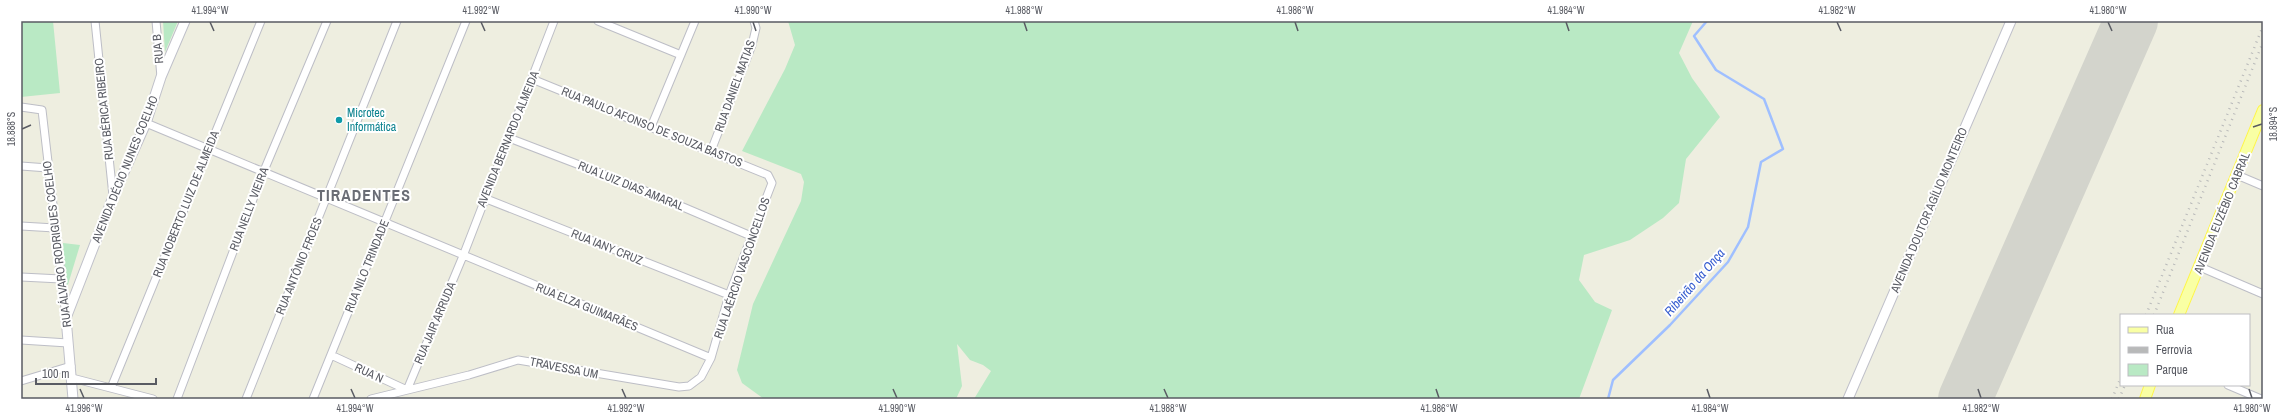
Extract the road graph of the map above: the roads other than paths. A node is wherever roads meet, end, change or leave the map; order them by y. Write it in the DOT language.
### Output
graph roads {
  1 [pos="95,21"];
  2 [pos="156,21"];
  3 [pos="186,21"];
  4 [pos="261,21"];
  5 [pos="327,21"];
  6 [pos="397,21"];
  7 [pos="466,21"];
  8 [pos="554,21"];
  9 [pos="598,21"];
  10 [pos="696,21"];
  11 [pos="754,21"];
  12 [pos="2011,21"];
  13 [pos="681,55"];
  14 [pos="161,77"];
  15 [pos="532,79"];
  16 [pos="21,107"];
  17 [pos="2263,110"];
  18 [pos="146,123"];
  19 [pos="651,127"];
  20 [pos="509,138"];
  21 [pos="208,150"];
  22 [pos="711,151"];
  23 [pos="21,166"];
  24 [pos="48,168"];
  25 [pos="263,173"];
  26 [pos="2237,175"];
  27 [pos="771,178"];
  28 [pos="2263,186"];
  29 [pos="113,197"];
  30 [pos="484,198"];
  31 [pos="327,199"];
  32 [pos="384,222"];
  33 [pos="21,226"];
  34 [pos="55,228"];
  35 [pos="751,236"];
  36 [pos="463,256"];
  37 [pos="2200,267"];
  38 [pos="21,276"];
  39 [pos="61,279"];
  40 [pos="2263,294"];
  41 [pos="730,296"];
  42 [pos="2180,314"];
  43 [pos="66,318"];
  44 [pos="21,340"];
  45 [pos="68,343"];
  46 [pos="331,355"];
  47 [pos="711,358"];
  48 [pos="71,366"];
  49 [pos="72,378"];
  50 [pos="21,382"];
  51 [pos="2150,386"];
  52 [pos="2230,386"];
  53 [pos="111,388"];
  54 [pos="407,390"];
  55 [pos="73,399"];
  56 [pos="153,399"];
  57 [pos="177,399"];
  58 [pos="246,399"];
  59 [pos="313,399"];
  60 [pos="371,399"];
  61 [pos="1848,399"];
  62 [pos="2145,399"];
  63 [pos="2261,399"];
  1 -- 29 [label="street, RUA BÉRICA RIBEIRO"];
  2 -- 14 [label="street, RUA B"];
  3 -- 14 [label="street, AVENIDA DÉCIO NUNES COELHO"];
  4 -- 21 [label="street, RUA NOBERTO LUIZ DE ALMEIDA"];
  5 -- 25 [label="street, RUA NELLY VIEIRA"];
  6 -- 31 [label="street, RUA ANTÔNIO FROES"];
  7 -- 32 [label="street, RUA NILO TRINDADE"];
  8 -- 15 [label="street, AVENIDA BERNARDO ALMEIDA"];
  9 -- 13 [label="street"];
  10 -- 13 [label="street"];
  11 -- 22 [label="street, RUA DANIEL MATIAS"];
  12 -- 61 [label="street, AVENIDA DOUTOR AGÍLIO MONTEIRO"];
  13 -- 19 [label="street"];
  14 -- 18 [label="street, AVENIDA DÉCIO NUNES COELHO"];
  15 -- 19 [label="street, RUA PAULO AFONSO DE SOUZA BASTOS"];
  15 -- 20 [label="street, AVENIDA BERNARDO ALMEIDA"];
  16 -- 24 [label="street, RUA ÁLVARO RODRIGUES COELHO"];
  17 -- 26 [label="main road, AVENIDA EUZÉBIO CABRAL"];
  18 -- 21 [label="street, RUA ELZA GUIMARÃES"];
  18 -- 29 [label="street, AVENIDA DÉCIO NUNES COELHO"];
  19 -- 22 [label="street, RUA PAULO AFONSO DE SOUZA BASTOS"];
  20 -- 30 [label="street, AVENIDA BERNARDO ALMEIDA"];
  20 -- 35 [label="street, RUA LUIZ DIAS AMARAL"];
  21 -- 25 [label="street, RUA ELZA GUIMARÃES"];
  21 -- 53 [label="street, RUA NOBERTO LUIZ DE ALMEIDA"];
  22 -- 27 [label="street, RUA PAULO AFONSO DE SOUZA BASTOS"];
  23 -- 24 [label="street"];
  24 -- 34 [label="street, RUA ÁLVARO RODRIGUES COELHO"];
  25 -- 31 [label="street, RUA ELZA GUIMARÃES"];
  25 -- 57 [label="street, RUA NELLY VIEIRA"];
  26 -- 28 [label="street"];
  26 -- 37 [label="main road, AVENIDA EUZÉBIO CABRAL"];
  27 -- 35 [label="street, RUA LAÉRCIO VASCONCELLOS"];
  29 -- 43 [label="street, AVENIDA DÉCIO NUNES COELHO"];
  30 -- 36 [label="street, AVENIDA BERNARDO ALMEIDA"];
  30 -- 41 [label="street, RUA IANY CRUZ"];
  31 -- 32 [label="street, RUA ELZA GUIMARÃES"];
  31 -- 58 [label="street, RUA ANTÔNIO FROES"];
  32 -- 36 [label="street, RUA ELZA GUIMARÃES"];
  32 -- 46 [label="street, RUA NILO TRINDADE"];
  33 -- 34 [label="street"];
  34 -- 39 [label="street, RUA ÁLVARO RODRIGUES COELHO"];
  35 -- 41 [label="street, RUA LAÉRCIO VASCONCELLOS"];
  36 -- 47 [label="street, RUA ELZA GUIMARÃES"];
  36 -- 54 [label="street, RUA JAIR ARRUDA"];
  37 -- 40 [label="street"];
  37 -- 42 [label="main road, AVENIDA EUZÉBIO CABRAL"];
  38 -- 39 [label="street"];
  39 -- 43 [label="street, RUA ÁLVARO RODRIGUES COELHO"];
  41 -- 47 [label="street, RUA LAÉRCIO VASCONCELLOS"];
  43 -- 45 [label="street, RUA ÁLVARO RODRIGUES COELHO"];
  44 -- 45 [label="street"];
  45 -- 48 [label="street, RUA ÁLVARO RODRIGUES COELHO"];
  46 -- 54 [label="street, RUA N"];
  46 -- 59 [label="street, RUA NILO TRINDADE"];
  47 -- 54 [label="street, TRAVESSA UM"];
  48 -- 49 [label="street, RUA ÁLVARO RODRIGUES COELHO"];
  48 -- 50 [label="street"];
  49 -- 53 [label="street"];
  49 -- 55 [label="street, RUA ÁLVARO RODRIGUES COELHO"];
  51 -- 62 [label="main road"];
  52 -- 63 [label="street"];
  53 -- 56 [label="street"];
  54 -- 60 [label="street, TRAVESSA UM"];
}
